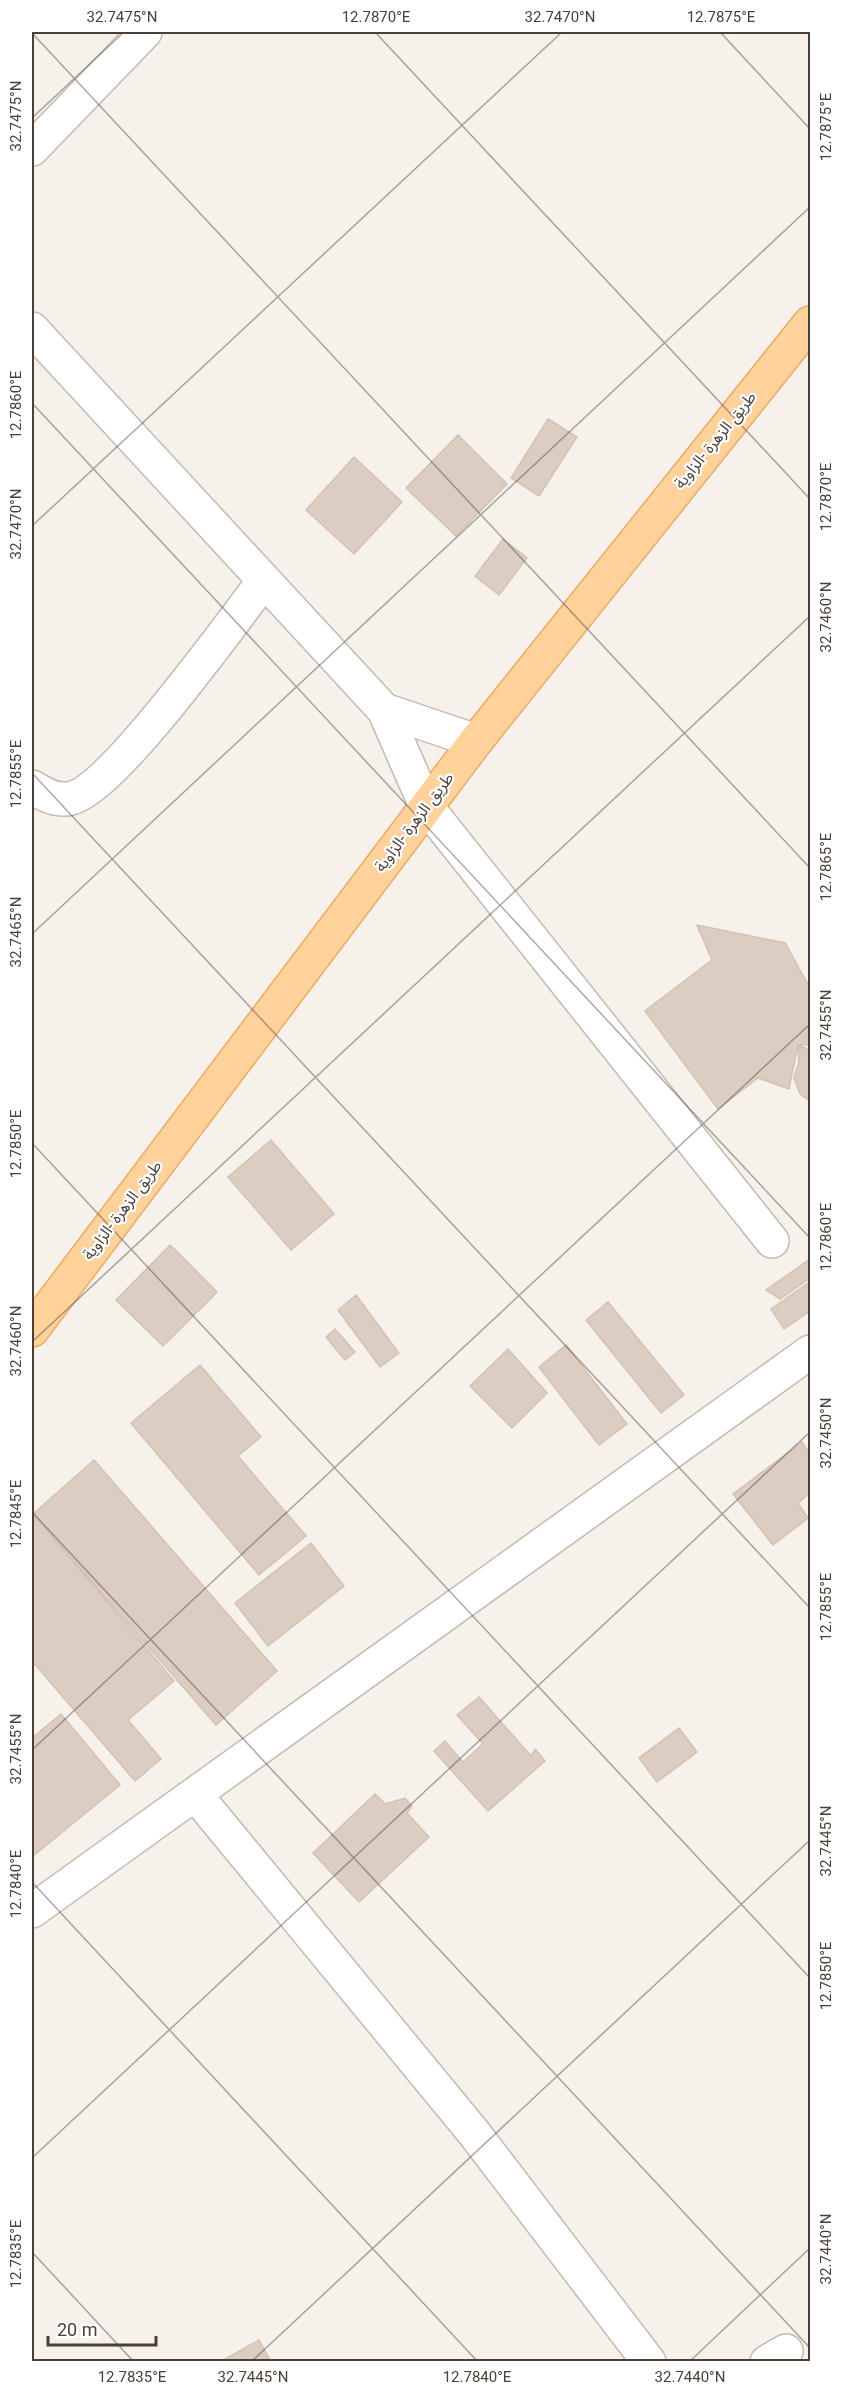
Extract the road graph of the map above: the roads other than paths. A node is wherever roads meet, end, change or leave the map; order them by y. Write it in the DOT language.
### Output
graph roads {
  1 [pos="145,32"];
  2 [pos="32,149"];
  3 [pos="810,323"];
  4 [pos="32,329"];
  5 [pos="264,581"];
  6 [pos="384,710"];
  7 [pos="476,741"];
  8 [pos="32,787"];
  9 [pos="426,806"];
  10 [pos="772,1241"];
  11 [pos="32,1330"];
  12 [pos="810,1352"];
  13 [pos="195,1794"];
  14 [pos="32,1911"];
  15 [pos="649,2361"];
  1 -- 2 [label="street"];
  3 -- 7 [label="main road, طريق الزهرة -الزاوية"];
  4 -- 5 [label="street"];
  5 -- 6 [label="street"];
  5 -- 8 [label="street"];
  6 -- 7 [label="street"];
  6 -- 9 [label="street"];
  7 -- 9 [label="main road, طريق الزهرة -الزاوية"];
  9 -- 10 [label="street"];
  9 -- 11 [label="main road, طريق الزهرة -الزاوية"];
  12 -- 13 [label="street"];
  13 -- 14 [label="street"];
  13 -- 15 [label="street"];
}
